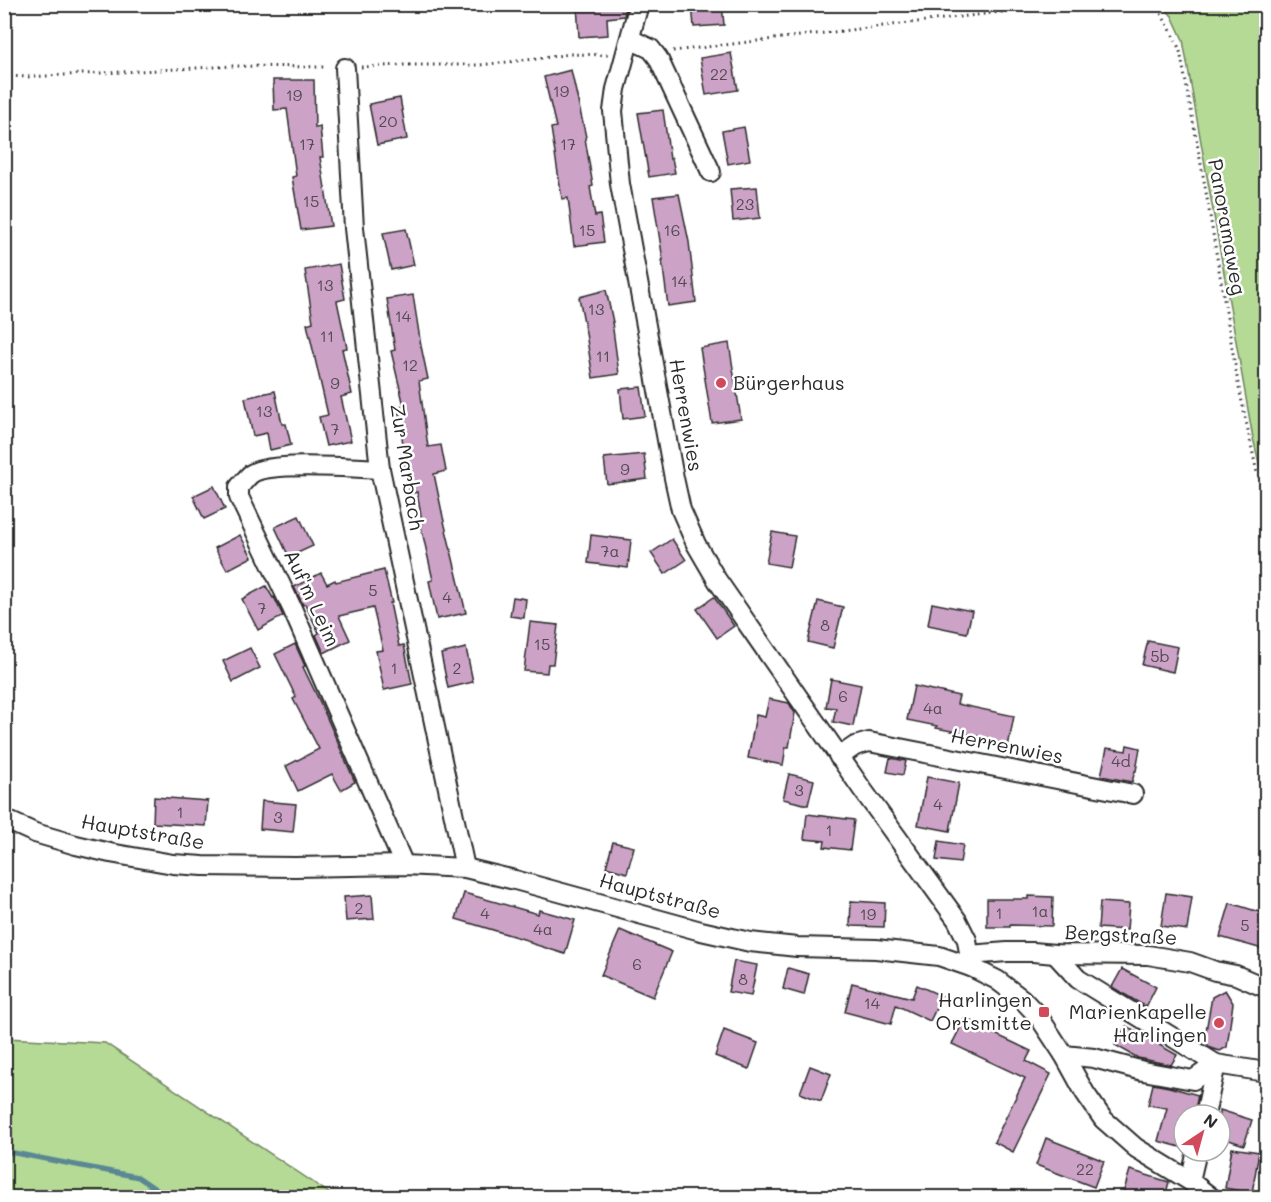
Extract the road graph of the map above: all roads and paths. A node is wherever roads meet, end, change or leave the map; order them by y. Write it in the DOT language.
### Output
graph roads {
  1 [pos="639,4"];
  2 [pos="1069,4"];
  3 [pos="1154,4"];
  4 [pos="627,48"];
  5 [pos="657,58"];
  6 [pos="345,68"];
  7 [pos="4,76"];
  8 [pos="711,172"];
  9 [pos="380,469"];
  10 [pos="1266,494"];
  11 [pos="840,757"];
  12 [pos="1134,794"];
  13 [pos="4,819"];
  14 [pos="404,865"];
  15 [pos="465,868"];
  16 [pos="1055,954"];
  17 [pos="970,961"];
  18 [pos="1266,988"];
  19 [pos="1064,1055"];
  20 [pos="1216,1064"];
  21 [pos="1266,1072"];
  22 [pos="1207,1103"];
  23 [pos="1194,1163"];
  24 [pos="1190,1181"];
  25 [pos="1212,1197"];
  1 -- 4 [label="street, Herrenwies"];
  2 -- 5 [label="path"];
  3 -- 10 [label="path, Panoramaweg"];
  4 -- 5 [label="street"];
  4 -- 6 [label="path"];
  4 -- 11 [label="street, Herrenwies"];
  5 -- 8 [label="street"];
  6 -- 7 [label="path"];
  6 -- 9 [label="street, Zur Marbach"];
  9 -- 14 [label="street, Auf'm Leim"];
  9 -- 15 [label="street, Zur Marbach"];
  11 -- 12 [label="street, Herrenwies"];
  11 -- 17 [label="street, Herrenwies"];
  13 -- 14 [label="street, Hauptstraße"];
  14 -- 15 [label="street, Hauptstraße"];
  15 -- 17 [label="street, Hauptstraße"];
  16 -- 17 [label="street, Bergstraße"];
  16 -- 18 [label="street, Bergstraße"];
  16 -- 20 [label="street"];
  17 -- 19 [label="street, Hauptstraße"];
  19 -- 20 [label="street"];
  19 -- 24 [label="street, Hauptstraße"];
  20 -- 21 [label="street"];
  20 -- 22 [label="street"];
  23 -- 24 [label="street"];
  24 -- 25 [label="street, Hauptstraße"];
}
